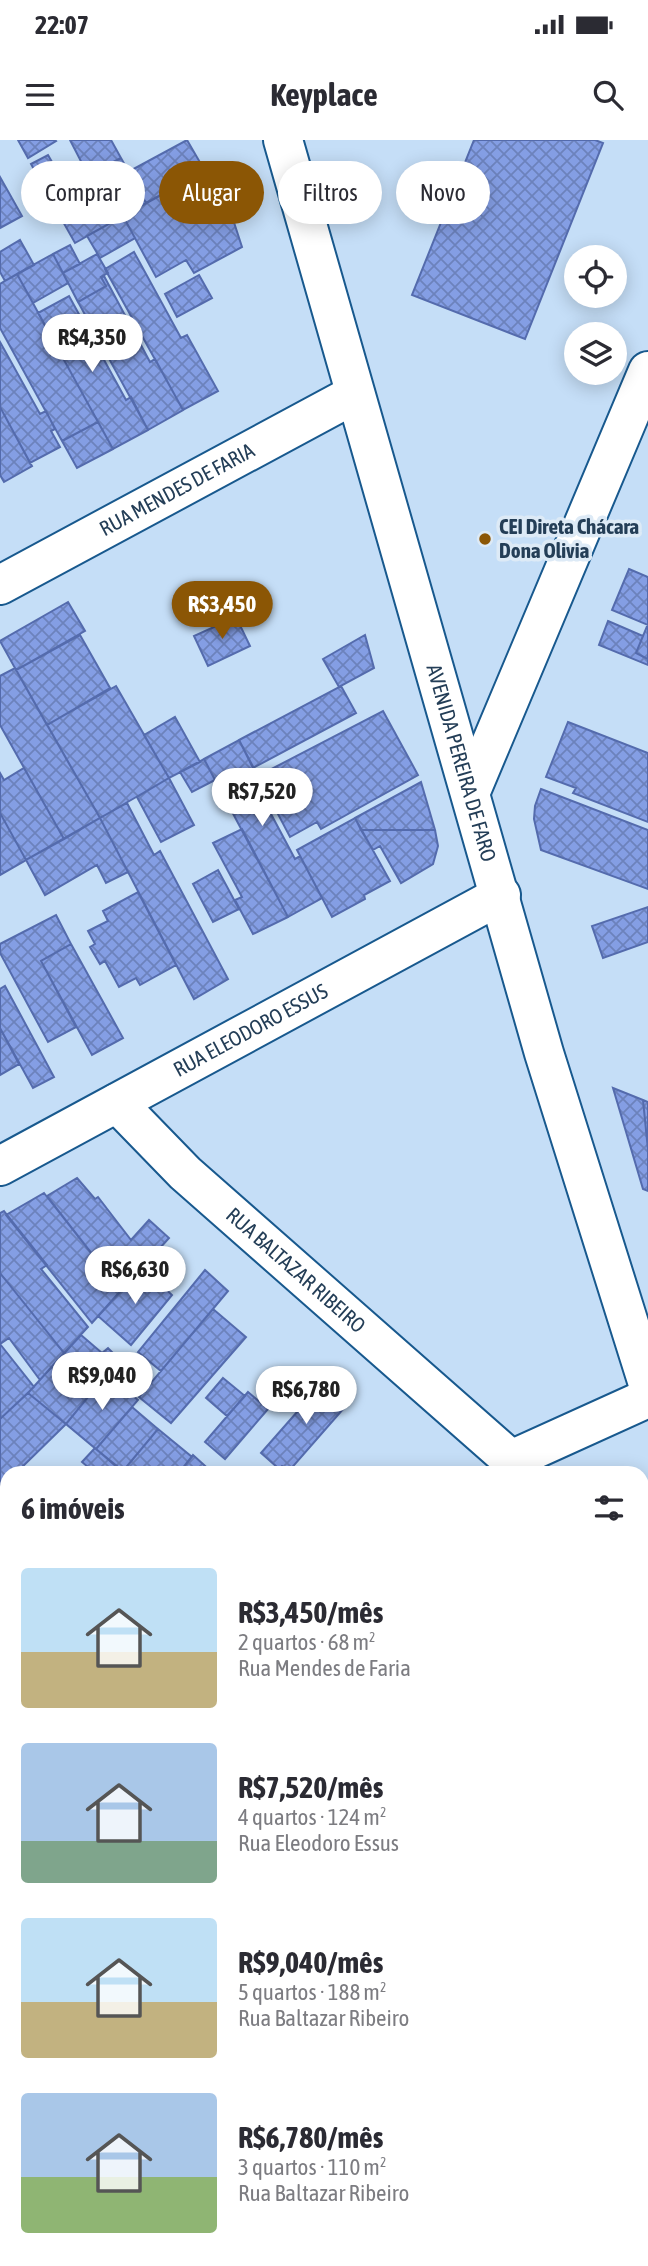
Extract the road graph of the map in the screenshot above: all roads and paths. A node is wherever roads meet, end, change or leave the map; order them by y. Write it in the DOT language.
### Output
graph roads {
  1 [pos="283,140"];
  2 [pos="648,371"];
  3 [pos="355,394"];
  4 [pos="0,585"];
  5 [pos="471,791"];
  6 [pos="501,895"];
  7 [pos="117,1103"];
  8 [pos="0,1167"];
  9 [pos="648,1384"];
  10 [pos="648,1398"];
  11 [pos="518,1466"];
  12 [pos="521,1466"];
  1 -- 3 [label="street, AVENIDA PEREIRA DE FARO"];
  2 -- 5 [label="street"];
  3 -- 4 [label="street, RUA MENDES DE FARIA"];
  3 -- 5 [label="street, AVENIDA PEREIRA DE FARO"];
  5 -- 6 [label="street, AVENIDA PEREIRA DE FARO"];
  6 -- 7 [label="street, RUA ELEODORO ESSUS"];
  6 -- 9 [label="street, AVENIDA PEREIRA DE FARO"];
  7 -- 8 [label="street, RUA ELEODORO ESSUS"];
  7 -- 11 [label="street, RUA BALTAZAR RIBEIRO"];
  10 -- 12 [label="street, RUA BALTAZAR RIBEIRO"];
}
